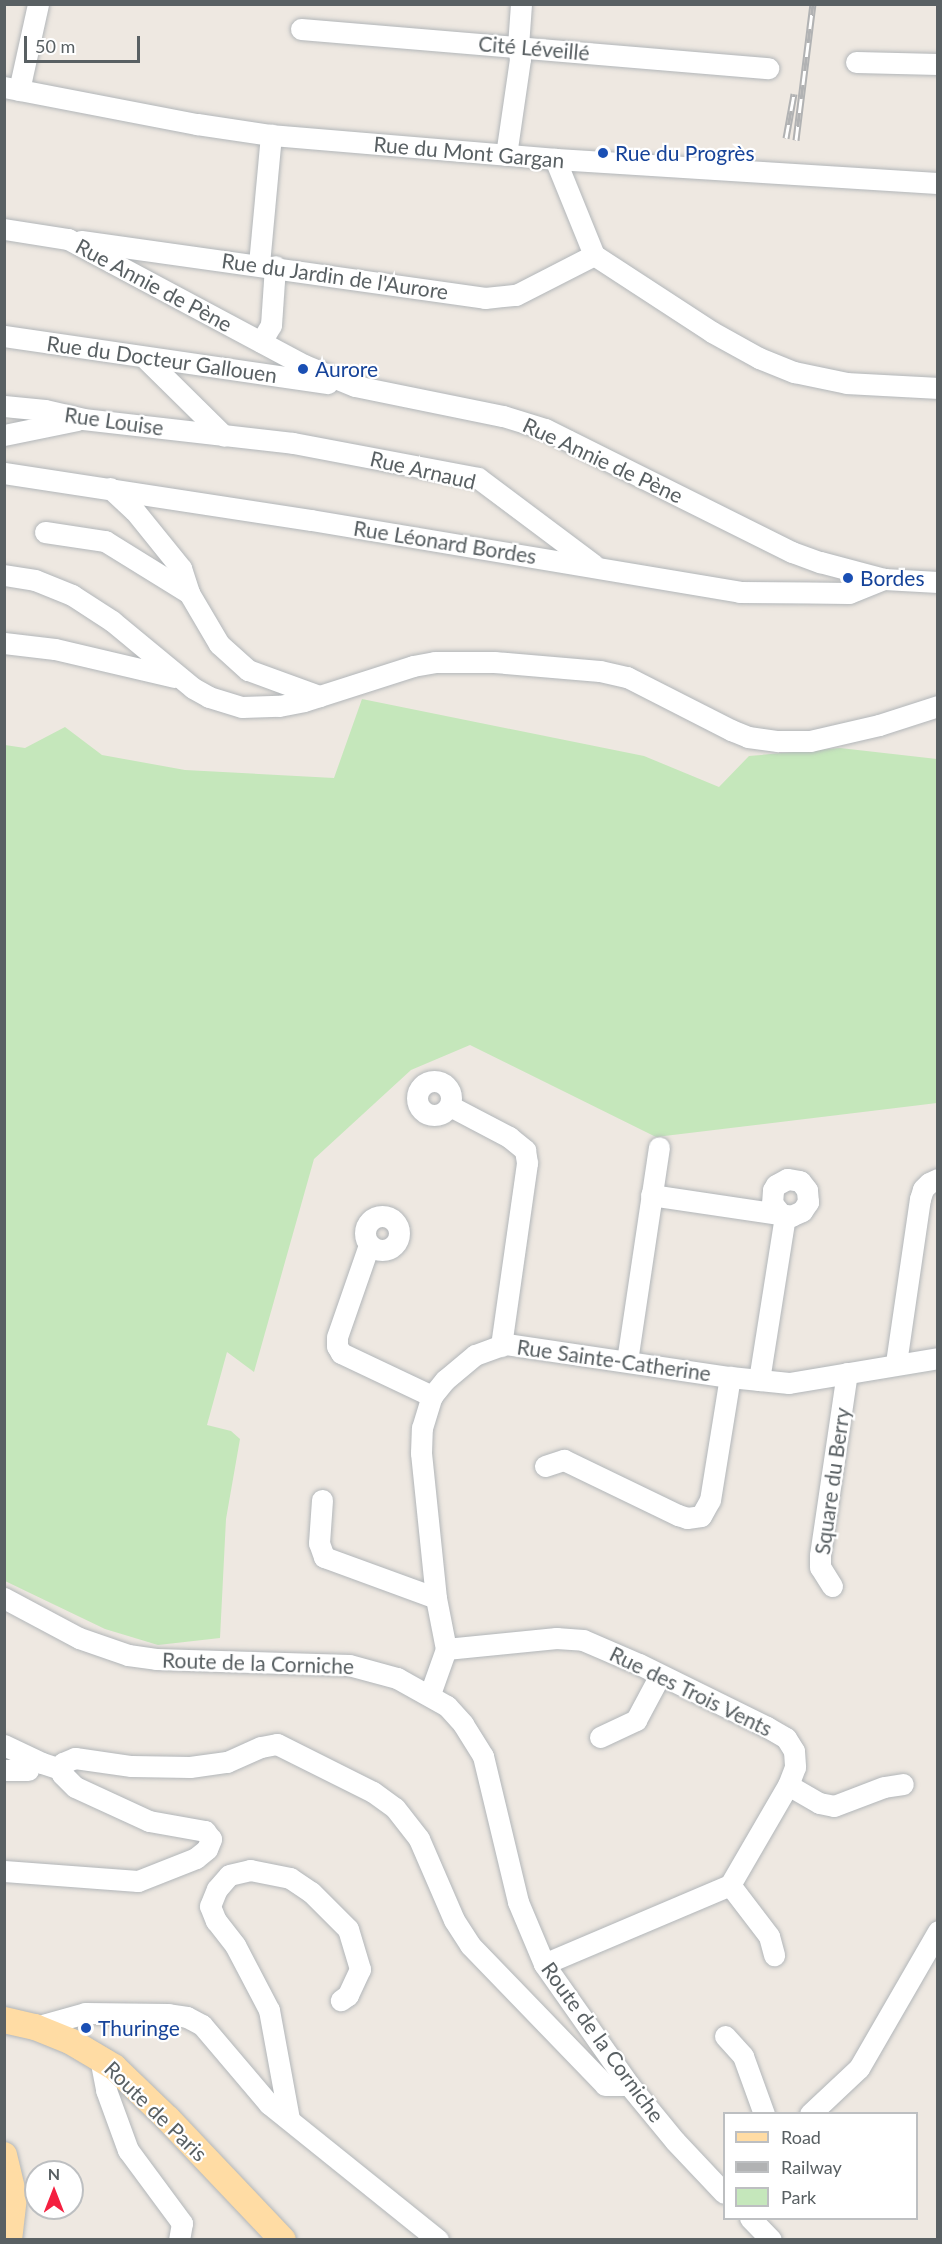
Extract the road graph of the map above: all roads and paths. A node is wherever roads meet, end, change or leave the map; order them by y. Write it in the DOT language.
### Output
graph roads {
  1 [pos="38,4"];
  2 [pos="521,4"];
  3 [pos="301,29"];
  4 [pos="518,46"];
  5 [pos="856,62"];
  6 [pos="938,64"];
  7 [pos="768,68"];
  8 [pos="12,88"];
  9 [pos="272,135"];
  10 [pos="506,155"];
  11 [pos="555,159"];
  12 [pos="938,183"];
  13 [pos="4,229"];
  14 [pos="68,239"];
  15 [pos="594,255"];
  16 [pos="267,265"];
  17 [pos="4,336"];
  18 [pos="261,342"];
  19 [pos="144,357"];
  20 [pos="355,386"];
  21 [pos="938,387"];
  22 [pos="4,406"];
  23 [pos="83,419"];
  24 [pos="4,435"];
  25 [pos="224,436"];
  26 [pos="4,473"];
  27 [pos="110,488"];
  28 [pos="45,532"];
  29 [pos="597,567"];
  30 [pos="4,575"];
  31 [pos="884,579"];
  32 [pos="938,582"];
  33 [pos="189,593"];
  34 [pos="4,642"];
  35 [pos="178,678"];
  36 [pos="319,696"];
  37 [pos="938,706"];
  38 [pos="450,1106"];
  39 [pos="659,1147"];
  40 [pos="938,1179"];
  41 [pos="651,1195"];
  42 [pos="369,1245"];
  43 [pos="501,1346"];
  44 [pos="938,1358"];
  45 [pos="627,1361"];
  46 [pos="896,1363"];
  47 [pos="847,1373"];
  48 [pos="730,1377"];
  49 [pos="759,1380"];
  50 [pos="432,1396"];
  51 [pos="545,1466"];
  52 [pos="322,1500"];
  53 [pos="832,1586"];
  54 [pos="4,1598"];
  55 [pos="436,1598"];
  56 [pos="446,1649"];
  57 [pos="660,1675"];
  58 [pos="430,1694"];
  59 [pos="600,1737"];
  60 [pos="4,1745"];
  61 [pos="4,1770"];
  62 [pos="62,1772"];
  63 [pos="903,1784"];
  64 [pos="788,1785"];
  65 [pos="4,1871"];
  66 [pos="730,1885"];
  67 [pos="938,1931"];
  68 [pos="774,1955"];
  69 [pos="544,1964"];
  70 [pos="340,2000"];
  71 [pos="4,2020"];
  72 [pos="35,2027"];
  73 [pos="725,2036"];
  74 [pos="100,2058"];
  75 [pos="629,2085"];
  76 [pos="763,2112"];
  77 [pos="812,2112"];
  78 [pos="289,2119"];
  79 [pos="4,2155"];
  80 [pos="723,2189"];
  81 [pos="752,2220"];
  82 [pos="11,2229"];
  83 [pos="179,2240"];
  84 [pos="283,2240"];
  85 [pos="438,2240"];
  86 [pos="771,2240"];
  1 -- 8 [label="street"];
  2 -- 4 [label="street"];
  3 -- 4 [label="street, Cité Léveillé"];
  4 -- 7 [label="street, Cité Léveillé"];
  4 -- 10 [label="street"];
  5 -- 6 [label="street"];
  8 -- 9 [label="street, Rue du Mont Gargan"];
  9 -- 10 [label="street, Rue du Mont Gargan"];
  9 -- 16 [label="street"];
  10 -- 11 [label="street, Rue du Mont Gargan"];
  11 -- 12 [label="street, Rue du Mont Gargan"];
  11 -- 15 [label="street"];
  13 -- 14 [label="street, Rue Annie de Pène"];
  14 -- 16 [label="street, Rue du Jardin de l'Aurore"];
  14 -- 18 [label="street, Rue Annie de Pène"];
  15 -- 16 [label="street, Rue du Jardin de l'Aurore"];
  15 -- 21 [label="street"];
  16 -- 18 [label="street"];
  17 -- 19 [label="street, Rue du Docteur Gallouen"];
  18 -- 20 [label="street, Rue Annie de Pène"];
  19 -- 20 [label="street, Rue du Docteur Gallouen"];
  19 -- 25 [label="street"];
  20 -- 31 [label="street, Rue Annie de Pène"];
  22 -- 23 [label="street, Rue Louise"];
  23 -- 24 [label="street"];
  23 -- 25 [label="street, Rue Louise"];
  25 -- 29 [label="street, Rue Arnaud"];
  26 -- 27 [label="street, Rue Léonard Bordes"];
  27 -- 29 [label="street, Rue Léonard Bordes"];
  27 -- 33 [label="street"];
  28 -- 33 [label="street"];
  29 -- 31 [label="street, Rue Léonard Bordes"];
  30 -- 35 [label="street"];
  31 -- 32 [label="street, Rue Annie de Pène"];
  33 -- 36 [label="street"];
  34 -- 35 [label="street"];
  35 -- 36 [label="street"];
  36 -- 37 [label="street"];
  38 -- 43 [label="street"];
  39 -- 41 [label="street"];
  40 -- 46 [label="street"];
  41 -- 45 [label="street"];
  41 -- 49 [label="street"];
  42 -- 50 [label="street"];
  43 -- 45 [label="street, Rue Sainte-Catherine"];
  43 -- 50 [label="street, Rue Sainte-Catherine"];
  44 -- 46 [label="street, Rue Sainte-Catherine"];
  45 -- 48 [label="street, Rue Sainte-Catherine"];
  46 -- 47 [label="street, Rue Sainte-Catherine"];
  47 -- 49 [label="street, Rue Sainte-Catherine"];
  47 -- 53 [label="street, Square du Berry"];
  48 -- 49 [label="street, Rue Sainte-Catherine"];
  48 -- 51 [label="street"];
  50 -- 55 [label="street, Rue Sainte-Catherine"];
  52 -- 55 [label="street"];
  54 -- 58 [label="street, Route de la Corniche"];
  55 -- 56 [label="street, Rue Sainte-Catherine"];
  56 -- 57 [label="street, Rue des Trois Vents"];
  56 -- 58 [label="street"];
  57 -- 59 [label="street"];
  57 -- 64 [label="street, Rue des Trois Vents"];
  58 -- 69 [label="street, Route de la Corniche"];
  60 -- 62 [label="street"];
  61 -- 62 [label="street"];
  62 -- 65 [label="street"];
  62 -- 75 [label="street"];
  63 -- 64 [label="street"];
  64 -- 66 [label="street, Rue des Trois Vents"];
  66 -- 68 [label="street"];
  66 -- 69 [label="street"];
  67 -- 77 [label="street"];
  69 -- 75 [label="street, Route de la Corniche"];
  70 -- 78 [label="street"];
  71 -- 72 [label="main road, Route de Paris"];
  72 -- 74 [label="main road, Route de Paris"];
  72 -- 78 [label="street"];
  73 -- 76 [label="street"];
  74 -- 83 [label="street"];
  74 -- 84 [label="main road, Route de Paris"];
  75 -- 80 [label="street, Route de la Corniche"];
  78 -- 85 [label="street"];
  79 -- 82 [label="main road"];
  81 -- 86 [label="street"];
}
